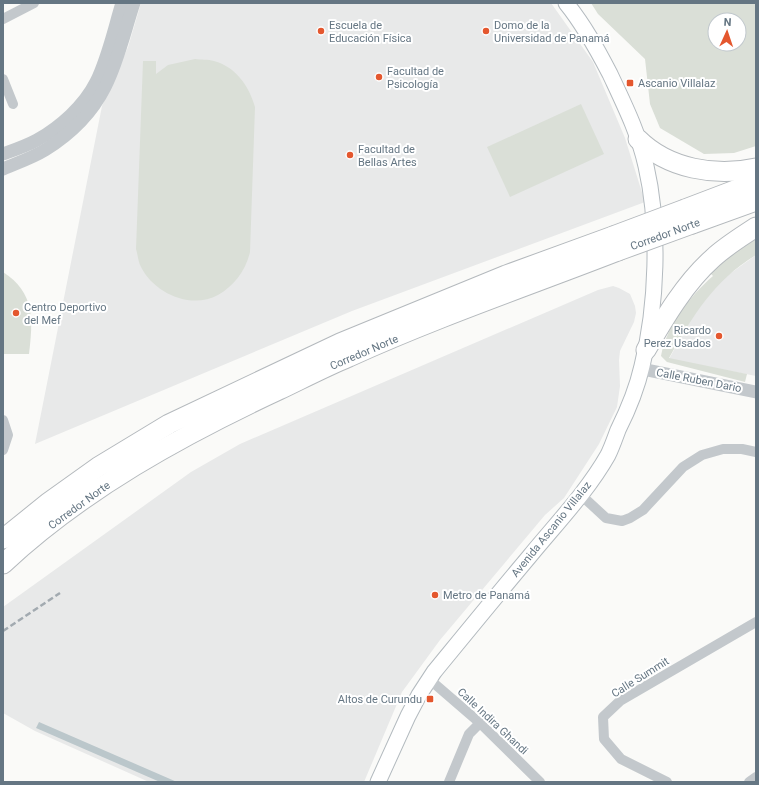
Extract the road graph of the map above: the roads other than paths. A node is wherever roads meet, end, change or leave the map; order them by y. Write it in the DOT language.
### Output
graph roads {
  1 [pos="34,3"];
  2 [pos="122,3"];
  3 [pos="134,3"];
  4 [pos="566,3"];
  5 [pos="3,19"];
  6 [pos="3,79"];
  7 [pos="13,104"];
  8 [pos="638,139"];
  9 [pos="3,154"];
  10 [pos="756,168"];
  11 [pos="3,169"];
  12 [pos="756,182"];
  13 [pos="756,201"];
  14 [pos="689,217"];
  15 [pos="756,227"];
  16 [pos="616,243"];
  17 [pos="646,350"];
  18 [pos="642,369"];
  19 [pos="756,392"];
  20 [pos="3,420"];
  21 [pos="3,450"];
  22 [pos="756,452"];
  23 [pos="581,495"];
  24 [pos="3,539"];
  25 [pos="3,564"];
  26 [pos="756,622"];
  27 [pos="429,679"];
  28 [pos="480,723"];
  29 [pos="756,776"];
  30 [pos="378,782"];
  31 [pos="448,782"];
  32 [pos="540,782"];
  33 [pos="667,782"];
  34 [pos="749,782"];
  1 -- 5 [label="street"];
  2 -- 9 [label="street"];
  3 -- 11 [label="street"];
  4 -- 8 [label="main road, Avenida Ascanio Villalaz"];
  6 -- 7 [label="street"];
  8 -- 10 [label="highway"];
  8 -- 17 [label="main road, Avenida Ascanio Villalaz"];
  12 -- 14 [label="highway, Corredor Norte"];
  13 -- 14 [label="highway, Corredor Norte"];
  14 -- 16 [label="highway, Corredor Norte, bridge"];
  15 -- 17 [label="highway"];
  16 -- 24 [label="highway, Corredor Norte"];
  16 -- 25 [label="highway, Corredor Norte"];
  17 -- 18 [label="main road, Avenida Ascanio Villalaz"];
  18 -- 19 [label="street, Calle Ruben Dario"];
  18 -- 23 [label="main road, Avenida Ascanio Villalaz"];
  20 -- 21 [label="street"];
  22 -- 23 [label="street"];
  23 -- 27 [label="main road, Avenida Ascanio Villalaz"];
  26 -- 33 [label="street, Calle Summit"];
  27 -- 28 [label="street, Calle Indira Ghandi"];
  27 -- 30 [label="main road, Avenida Ascanio Villalaz"];
  28 -- 31 [label="street"];
  28 -- 32 [label="street, Calle Indira Ghandi"];
  29 -- 34 [label="street"];
}
